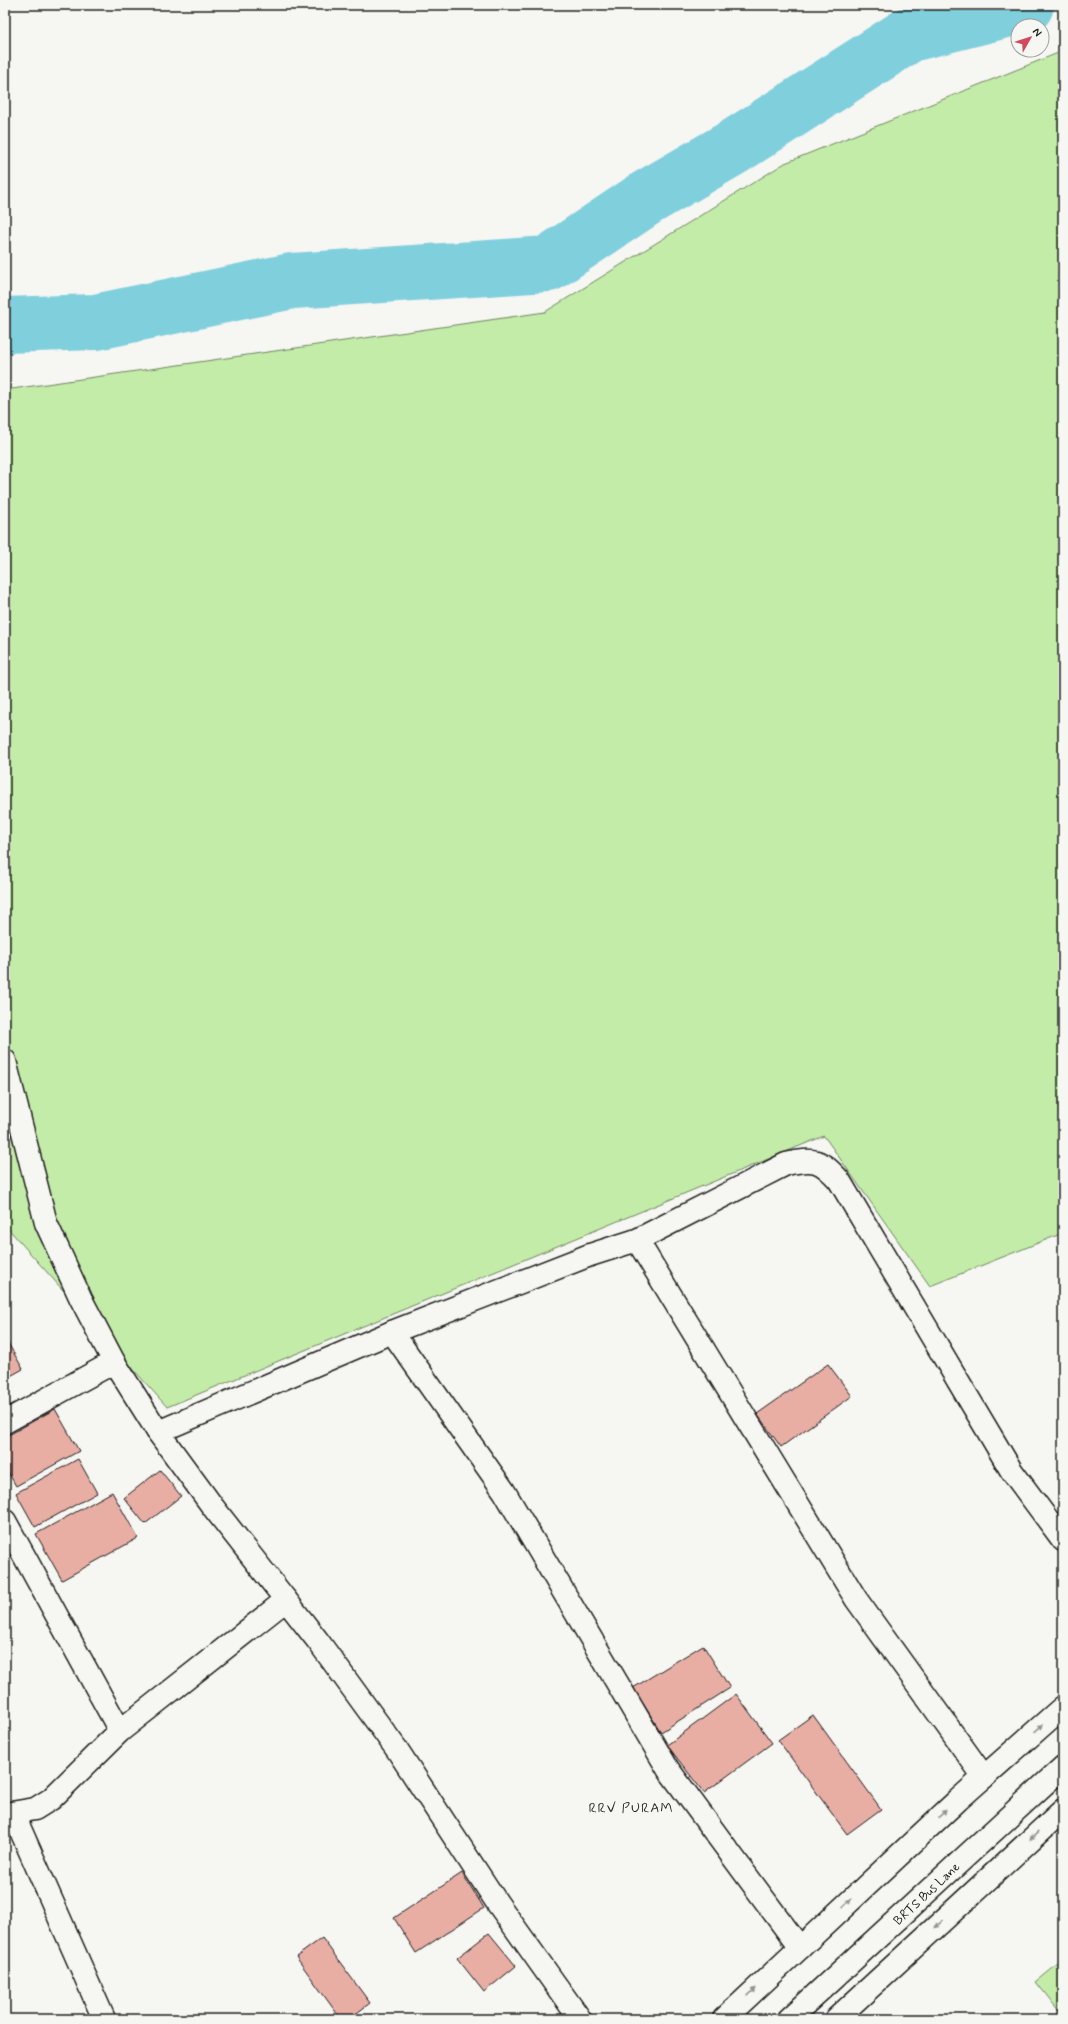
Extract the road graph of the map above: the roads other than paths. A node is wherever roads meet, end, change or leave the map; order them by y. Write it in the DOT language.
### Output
graph roads {
  1 [pos="5,1061"];
  2 [pos="637,1240"];
  3 [pos="392,1332"];
  4 [pos="114,1362"];
  5 [pos="5,1422"];
  6 [pos="158,1432"];
  7 [pos="5,1521"];
  8 [pos="1063,1540"];
  9 [pos="286,1600"];
  10 [pos="1063,1707"];
  11 [pos="120,1731"];
  12 [pos="1063,1767"];
  13 [pos="984,1777"];
  14 [pos="1063,1810"];
  15 [pos="9,1813"];
  16 [pos="800,1948"];
  17 [pos="839,2018"];
  18 [pos="104,2019"];
  19 [pos="580,2019"];
  20 [pos="724,2019"];
  21 [pos="789,2019"];
  1 -- 4 [label="street"];
  2 -- 3 [label="street"];
  2 -- 8 [label="street"];
  2 -- 13 [label="street"];
  3 -- 6 [label="street"];
  3 -- 16 [label="street"];
  4 -- 5 [label="street"];
  4 -- 6 [label="street"];
  6 -- 9 [label="street"];
  7 -- 11 [label="street"];
  9 -- 11 [label="street"];
  9 -- 19 [label="street"];
  13 -- 10 [label="street, one-way"];
  11 -- 15 [label="street"];
  12 -- 21 [label="street, BRTS Bus Lane"];
  16 -- 13 [label="street, one-way"];
  14 -- 17 [label="street, one-way"];
  15 -- 18 [label="street"];
  20 -- 16 [label="street, one-way"];
}
